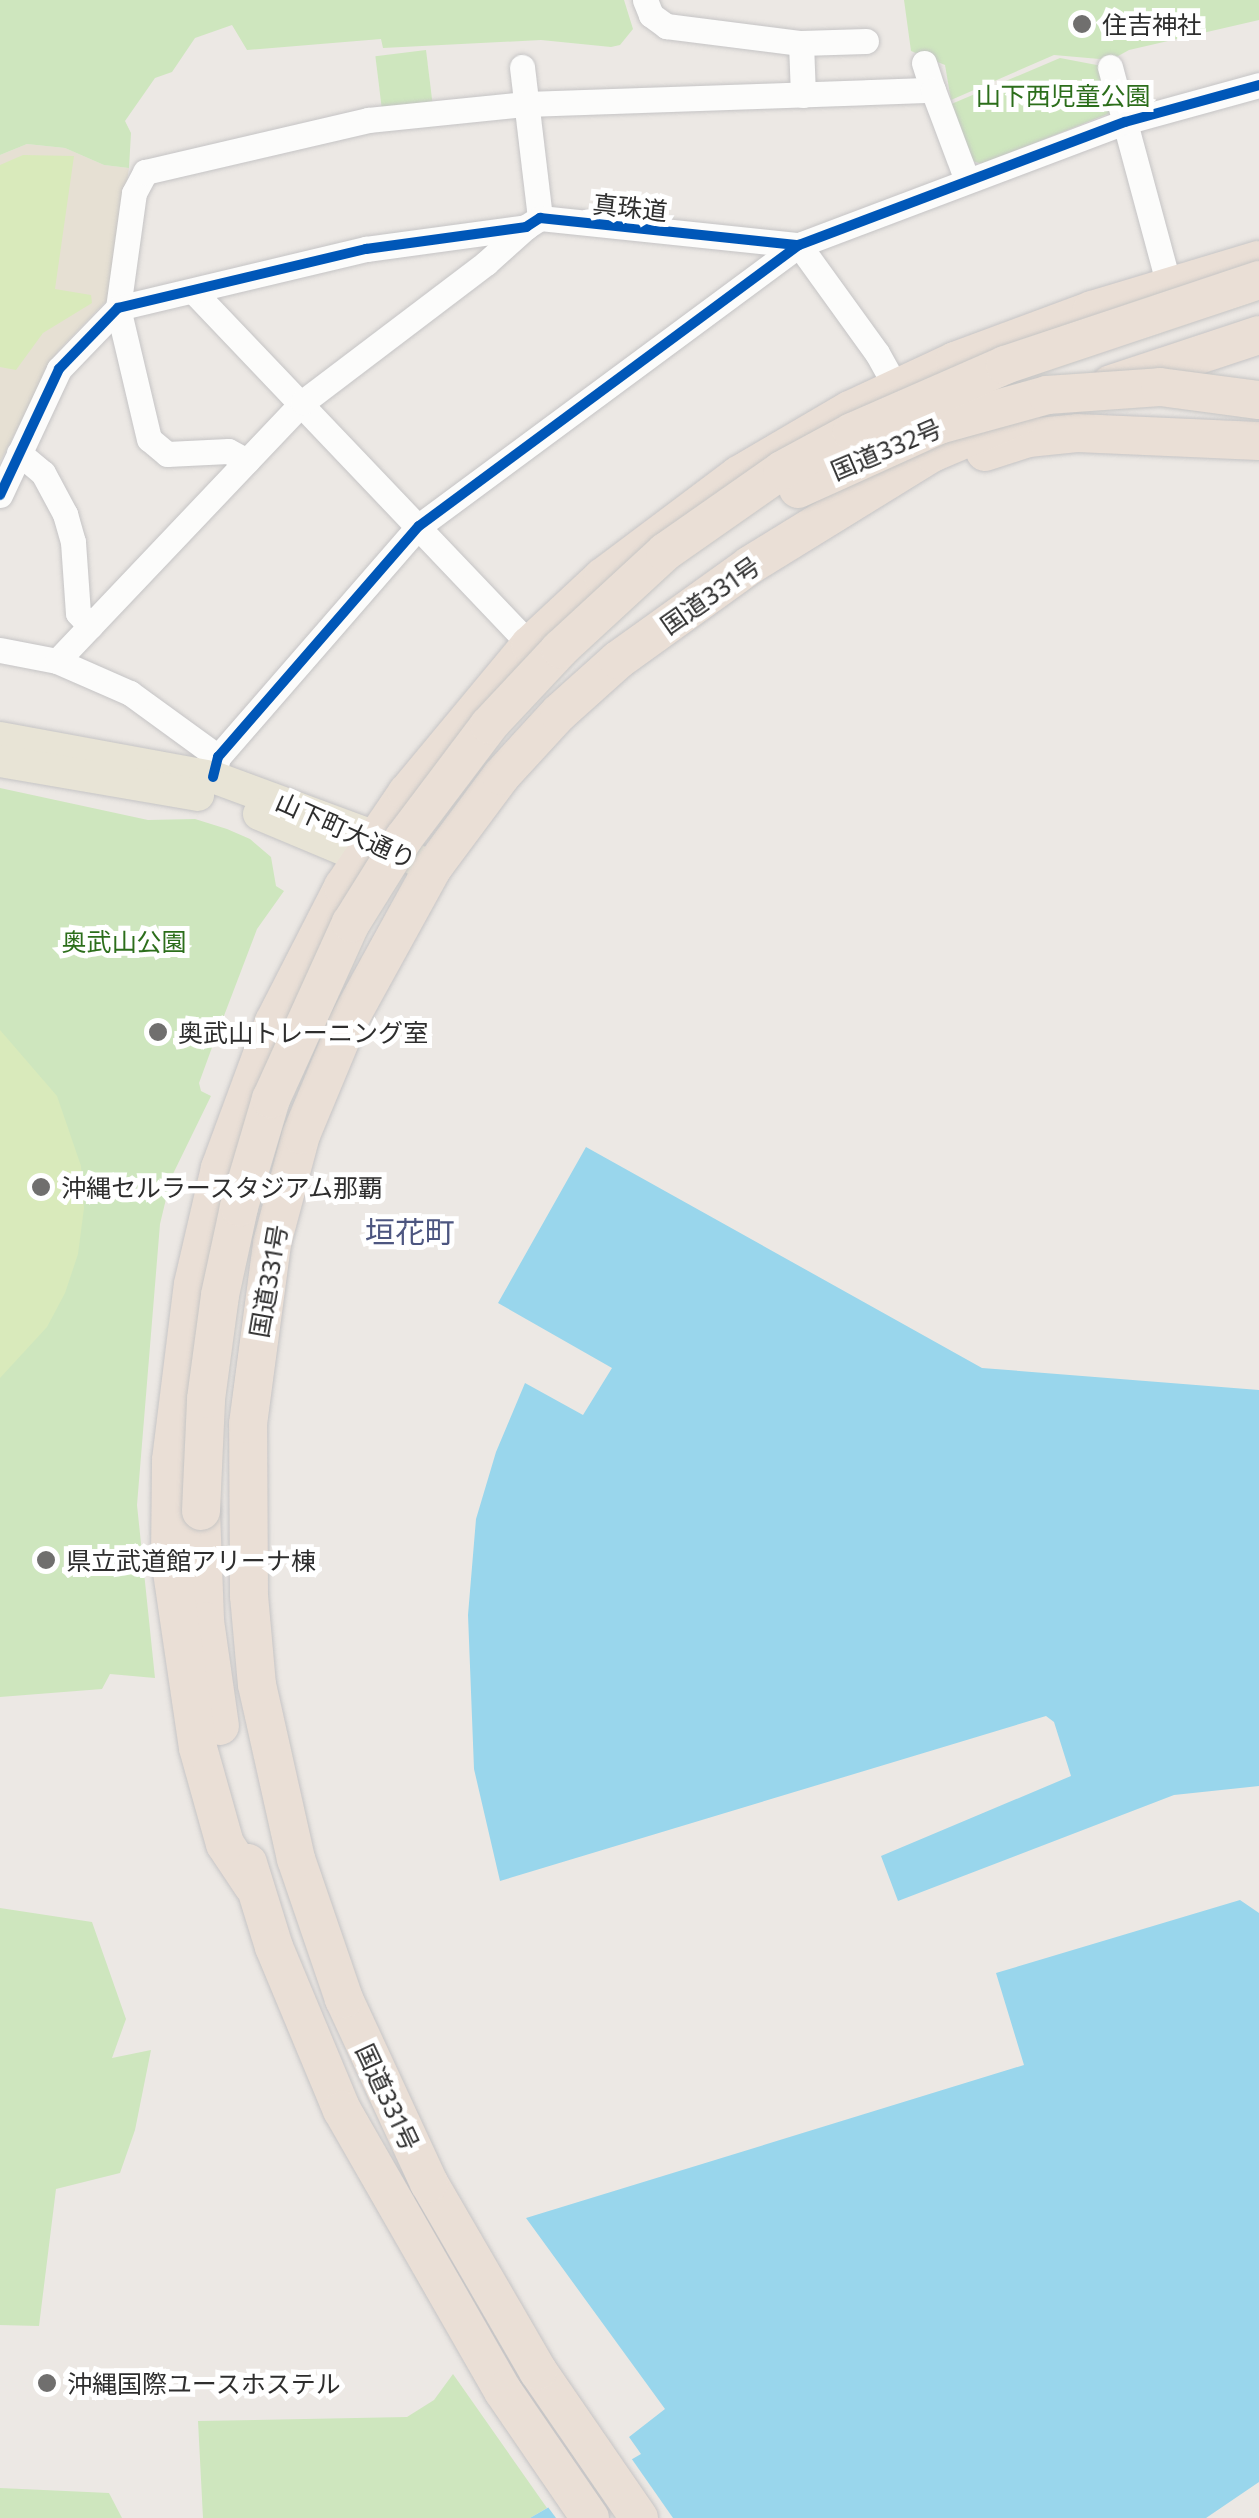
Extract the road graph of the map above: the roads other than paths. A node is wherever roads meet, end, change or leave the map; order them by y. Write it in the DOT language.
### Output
graph roads {
  1 [pos="645,0"];
  2 [pos="866,41"];
  3 [pos="801,43"];
  4 [pos="924,63"];
  5 [pos="522,67"];
  6 [pos="1110,67"];
  7 [pos="1259,85"];
  8 [pos="934,90"];
  9 [pos="803,95"];
  10 [pos="526,104"];
  11 [pos="1124,122"];
  12 [pos="966,178"];
  13 [pos="533,222"];
  14 [pos="799,246"];
  15 [pos="1259,260"];
  16 [pos="1259,280"];
  17 [pos="1169,285"];
  18 [pos="194,292"];
  19 [pos="118,308"];
  20 [pos="1252,344"];
  21 [pos="1167,366"];
  22 [pos="896,386"];
  23 [pos="1259,400"];
  24 [pos="303,402"];
  25 [pos="1259,421"];
  26 [pos="1259,441"];
  27 [pos="19,454"];
  28 [pos="247,461"];
  29 [pos="891,478"];
  30 [pos="0,495"];
  31 [pos="419,526"];
  32 [pos="90,626"];
  33 [pos="545,647"];
  34 [pos="0,650"];
  35 [pos="56,661"];
  36 [pos="0,738"];
  37 [pos="0,761"];
  38 [pos="215,767"];
  39 [pos="369,847"];
  40 [pos="432,868"];
  41 [pos="254,1886"];
  42 [pos="590,2518"];
  43 [pos="640,2518"];
  1 -- 3 [label="street"];
  2 -- 3 [label="street"];
  3 -- 9 [label="street"];
  4 -- 8 [label="street"];
  5 -- 10 [label="street"];
  6 -- 11 [label="street"];
  7 -- 11 [label="street, 真珠道"];
  8 -- 9 [label="street"];
  8 -- 12 [label="street"];
  9 -- 10 [label="street"];
  10 -- 13 [label="street"];
  10 -- 19 [label="street"];
  11 -- 12 [label="street, 真珠道"];
  11 -- 17 [label="street"];
  12 -- 14 [label="street, 真珠道"];
  13 -- 14 [label="street, 真珠道"];
  13 -- 18 [label="street, 真珠道"];
  13 -- 24 [label="street"];
  14 -- 22 [label="street"];
  14 -- 31 [label="street"];
  15 -- 17 [label="highway, 国道331号"];
  16 -- 33 [label="highway, 国道331号, bridge"];
  17 -- 20 [label="highway"];
  17 -- 21 [label="highway"];
  17 -- 22 [label="highway, 国道331号"];
  18 -- 19 [label="street, 真珠道"];
  18 -- 24 [label="street"];
  19 -- 27 [label="street"];
  19 -- 28 [label="street"];
  20 -- 21 [label="highway, 国道331号"];
  21 -- 25 [label="highway"];
  21 -- 29 [label="highway, 国道331号"];
  22 -- 29 [label="highway"];
  22 -- 33 [label="highway, 国道331号"];
  23 -- 33 [label="highway, 国道332号, bridge"];
  24 -- 28 [label="street"];
  24 -- 31 [label="street"];
  26 -- 29 [label="highway, 国道332号"];
  27 -- 30 [label="street"];
  27 -- 32 [label="street"];
  28 -- 32 [label="street"];
  29 -- 40 [label="highway, 国道331号"];
  31 -- 33 [label="street"];
  31 -- 38 [label="street"];
  32 -- 35 [label="street"];
  33 -- 39 [label="highway, 国道331号"];
  33 -- 41 [label="highway, 国道331号, bridge"];
  34 -- 35 [label="street"];
  35 -- 38 [label="street"];
  36 -- 38 [label="main road, 山下町大通り"];
  37 -- 39 [label="main road, 山下町大通り"];
  38 -- 39 [label="main road, 山下町大通り"];
  39 -- 40 [label="main road, 山下町大通り"];
  39 -- 41 [label="highway, 国道331号"];
  40 -- 43 [label="highway, 国道331号"];
  41 -- 42 [label="highway, 国道331号"];
}
